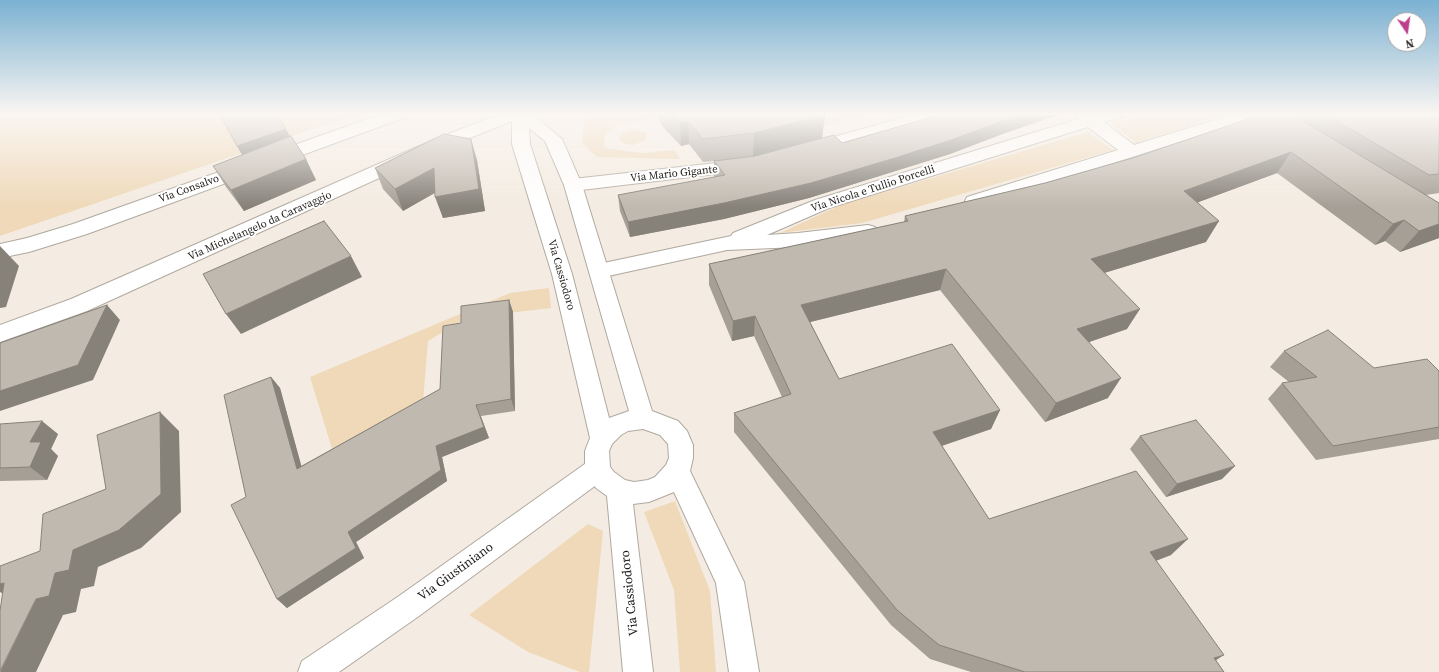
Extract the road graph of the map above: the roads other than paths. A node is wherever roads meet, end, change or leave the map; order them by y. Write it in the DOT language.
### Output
graph roads {
  1 [pos="313,144"];
  2 [pos="438,144"];
  3 [pos="521,144"];
  4 [pos="555,144"];
  5 [pos="826,144"];
  6 [pos="1003,144"];
  7 [pos="1122,144"];
  8 [pos="1155,144"];
  9 [pos="1132,152"];
  10 [pos="792,154"];
  11 [pos="762,162"];
  12 [pos="573,185"];
  13 [pos="956,206"];
  14 [pos="887,227"];
  15 [pos="727,243"];
  16 [pos="0,251"];
  17 [pos="599,271"];
  18 [pos="0,334"];
  19 [pos="644,419"];
  20 [pos="602,438"];
  21 [pos="598,469"];
  22 [pos="677,471"];
  23 [pos="619,490"];
  24 [pos="313,672"];
  25 [pos="638,672"];
  26 [pos="744,672"];
  1 -- 16 [label="street, Via Consalvo"];
  2 -- 18 [label="street, Via Michelangelo da Caravaggio"];
  3 -- 20 [label="street, Via Cassiodoro"];
  4 -- 12 [label="street"];
  5 -- 10 [label="street"];
  6 -- 15 [label="street, Via Nicola e Tullio Porcelli"];
  7 -- 9 [label="street"];
  8 -- 9 [label="street"];
  9 -- 13 [label="street"];
  11 -- 12 [label="street, Via Mario Gigante"];
  12 -- 17 [label="street"];
  14 -- 15 [label="street, Via Nicola e Tullio Porcelli"];
  15 -- 17 [label="street, Via Nicola e Tullio Porcelli"];
  17 -- 19 [label="street"];
  19 -- 20 [label="street"];
  19 -- 22 [label="street"];
  20 -- 21 [label="street"];
  21 -- 23 [label="street"];
  21 -- 24 [label="street, Via Giustiniano"];
  22 -- 23 [label="street"];
  22 -- 26 [label="street"];
  23 -- 25 [label="street, Via Cassiodoro"];
}
